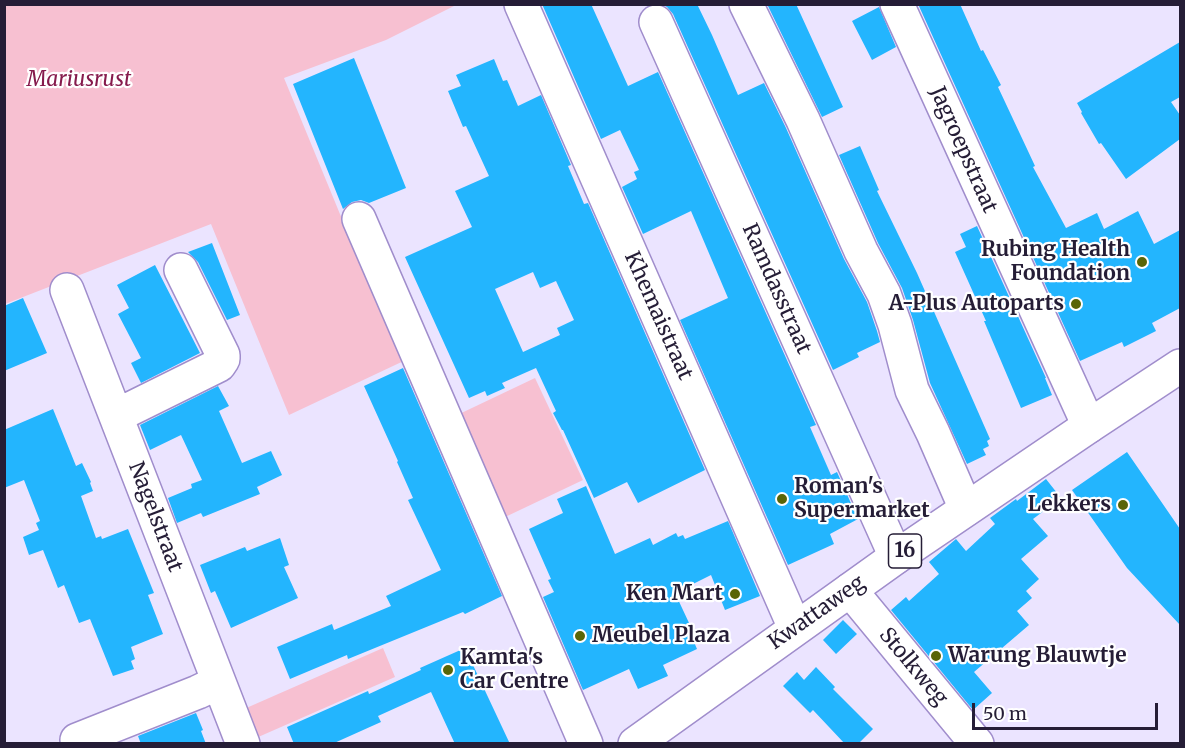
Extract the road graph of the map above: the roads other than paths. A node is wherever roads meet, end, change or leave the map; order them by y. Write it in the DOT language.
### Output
graph roads {
  1 [pos="520,4"];
  2 [pos="746,4"];
  3 [pos="897,4"];
  4 [pos="656,22"];
  5 [pos="359,219"];
  6 [pos="180,270"];
  7 [pos="67,290"];
  8 [pos="1180,366"];
  9 [pos="116,416"];
  10 [pos="1089,426"];
  11 [pos="966,509"];
  12 [pos="896,556"];
  13 [pos="850,590"];
  14 [pos="795,628"];
  15 [pos="219,682"];
  16 [pos="76,740"];
  17 [pos="243,744"];
  18 [pos="586,744"];
  19 [pos="635,744"];
  20 [pos="977,744"];
  1 -- 14 [label="street, Khemaistraat"];
  2 -- 11 [label="street"];
  3 -- 10 [label="street, Jagroepstraat"];
  4 -- 12 [label="street, Ramdasstraat"];
  5 -- 18 [label="street"];
  6 -- 9 [label="street"];
  7 -- 9 [label="street, Nagelstraat"];
  8 -- 10 [label="street, Kwattaweg / 16"];
  9 -- 15 [label="street, Nagelstraat"];
  10 -- 11 [label="street, Kwattaweg / 16"];
  11 -- 12 [label="street, Kwattaweg / 16"];
  12 -- 13 [label="street, Kwattaweg / 16"];
  13 -- 14 [label="street, Kwattaweg / 16"];
  13 -- 20 [label="street, Stolkweg"];
  14 -- 19 [label="street, Kwattaweg / 16"];
  15 -- 16 [label="street"];
  15 -- 17 [label="street, Nagelstraat"];
}
